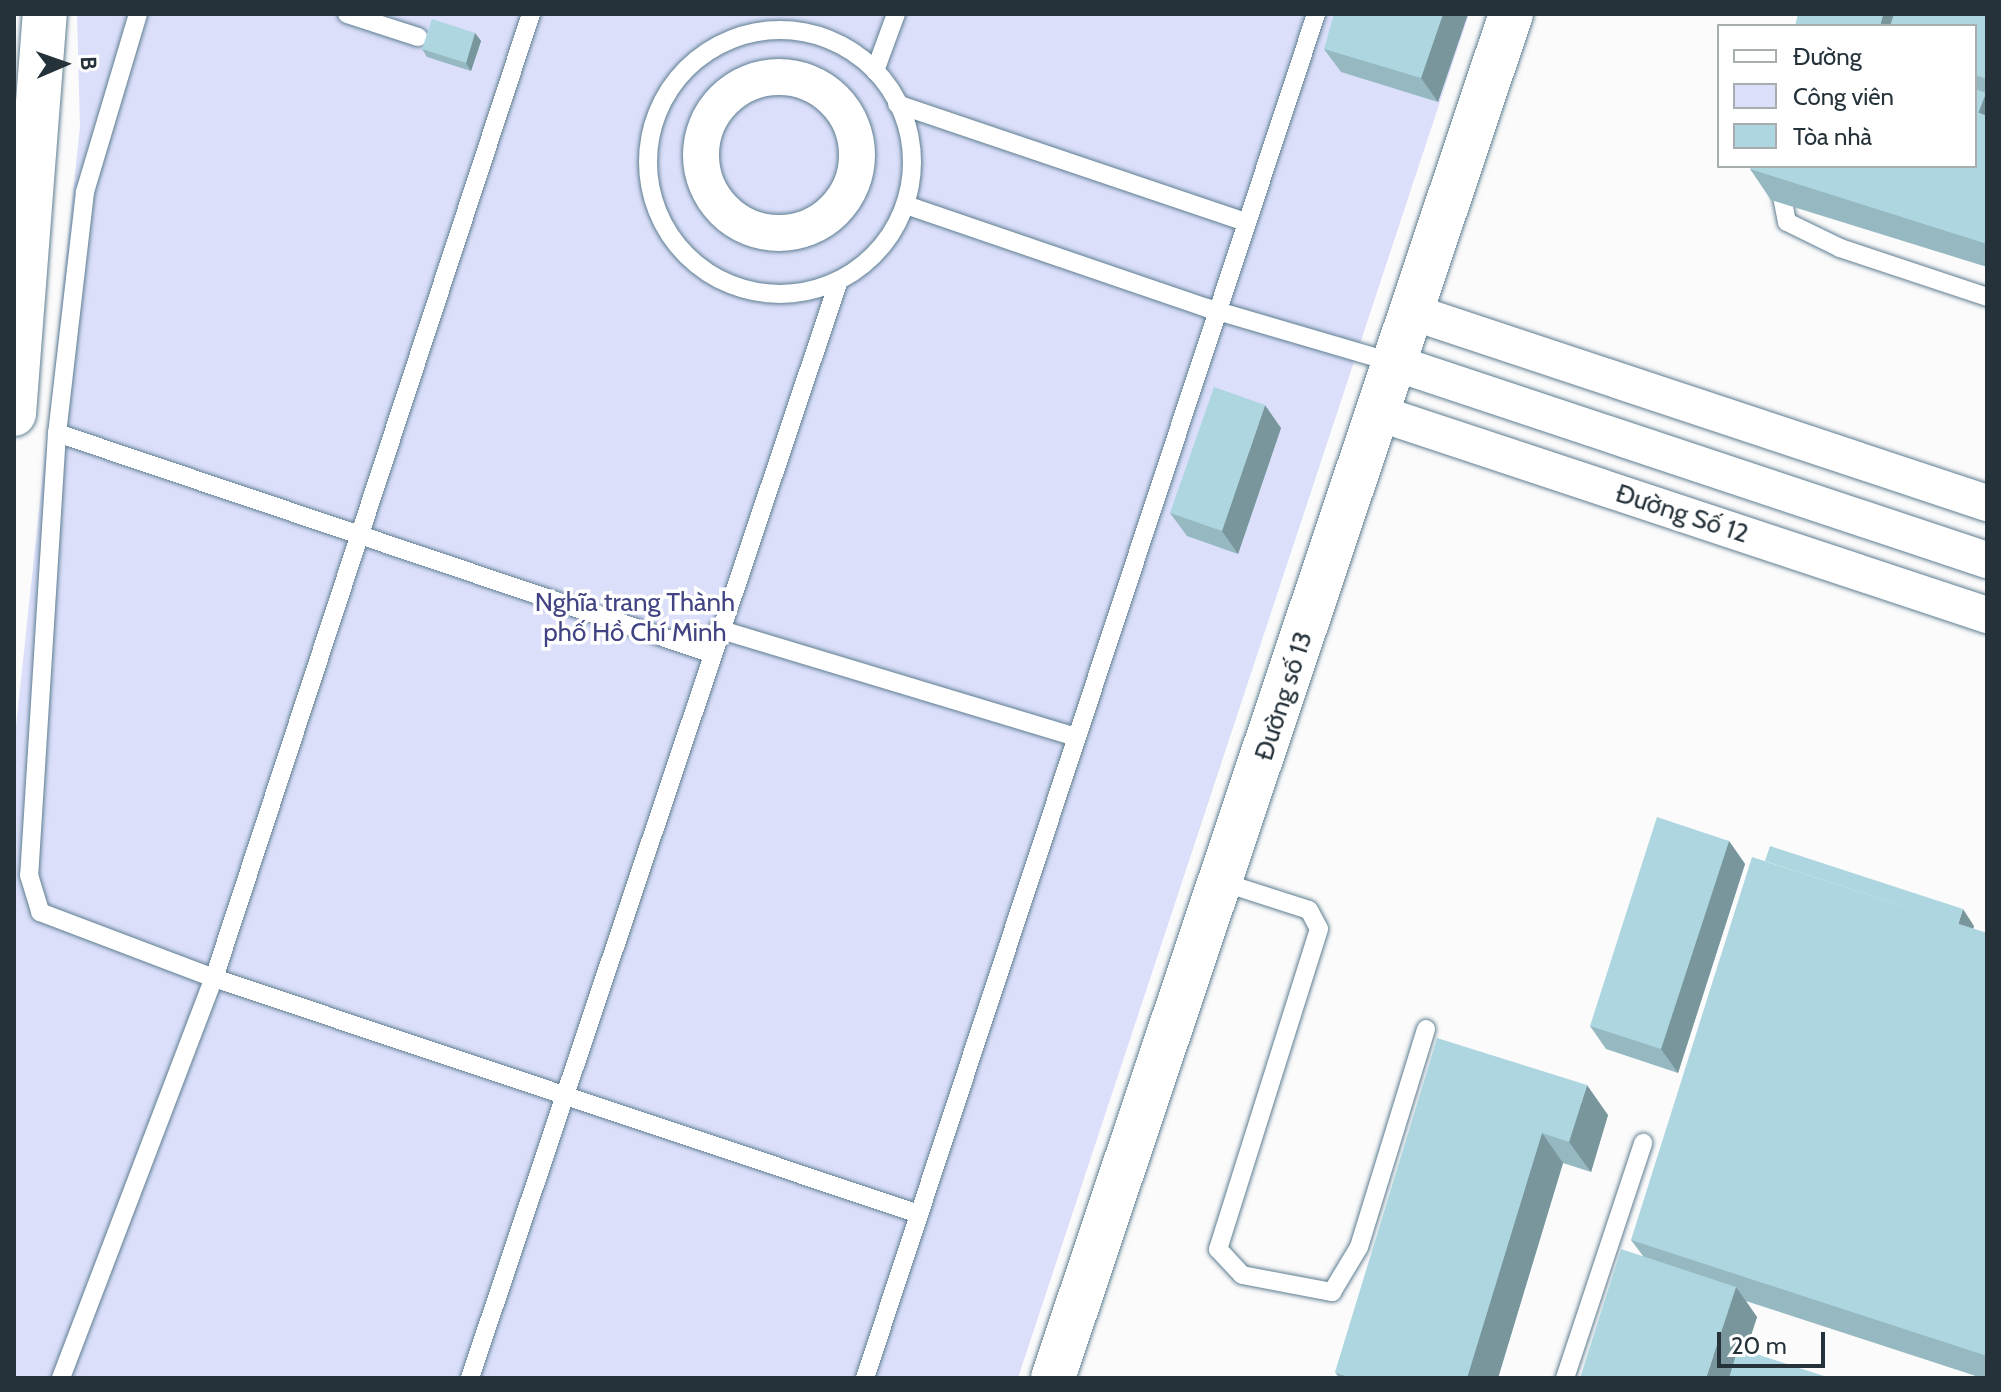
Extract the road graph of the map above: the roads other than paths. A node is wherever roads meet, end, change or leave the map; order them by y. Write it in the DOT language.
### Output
graph roads {
  1 [pos="45,14"];
  2 [pos="138,14"];
  3 [pos="347,14"];
  4 [pos="531,14"];
  5 [pos="896,14"];
  6 [pos="1316,14"];
  7 [pos="1511,14"];
  8 [pos="418,37"];
  9 [pos="875,71"];
  10 [pos="832,97"];
  11 [pos="897,104"];
  12 [pos="1776,168"];
  13 [pos="906,205"];
  14 [pos="1246,222"];
  15 [pos="839,280"];
  16 [pos="1987,297"];
  17 [pos="1216,311"];
  18 [pos="1412,312"];
  19 [pos="1395,363"];
  20 [pos="14,410"];
  21 [pos="1378,413"];
  22 [pos="57,433"];
  23 [pos="1987,503"];
  24 [pos="357,534"];
  25 [pos="1987,560"];
  26 [pos="1987,615"];
  27 [pos="718,629"];
  28 [pos="710,653"];
  29 [pos="1076,737"];
  30 [pos="1222,882"];
  31 [pos="214,978"];
  32 [pos="1426,1029"];
  33 [pos="564,1095"];
  34 [pos="1643,1143"];
  35 [pos="919,1214"];
  36 [pos="61,1378"];
  37 [pos="470,1378"];
  38 [pos="865,1378"];
  39 [pos="1053,1378"];
  40 [pos="1565,1378"];
  1 -- 20 [label="street"];
  2 -- 22 [label="lane"];
  3 -- 8 [label="lane"];
  4 -- 24 [label="lane"];
  5 -- 9 [label="lane"];
  6 -- 14 [label="lane"];
  7 -- 18 [label="street, Đường số 13"];
  9 -- 11 [label="lane"];
  9 -- 15 [label="lane"];
  10 -- 10 [label="street"];
  11 -- 13 [label="lane"];
  11 -- 14 [label="lane"];
  12 -- 16 [label="lane"];
  13 -- 15 [label="lane"];
  13 -- 17 [label="lane"];
  14 -- 17 [label="lane"];
  15 -- 27 [label="lane"];
  17 -- 19 [label="lane"];
  17 -- 29 [label="lane"];
  18 -- 19 [label="street, Đường số 13"];
  18 -- 23 [label="street"];
  19 -- 21 [label="street, Đường số 13"];
  19 -- 25 [label="street, Đường Số 12"];
  21 -- 26 [label="street, Đường Số 12"];
  21 -- 30 [label="street, Đường số 13"];
  22 -- 24 [label="lane"];
  22 -- 31 [label="lane"];
  24 -- 28 [label="lane"];
  24 -- 31 [label="lane"];
  27 -- 28 [label="lane"];
  27 -- 29 [label="lane"];
  28 -- 33 [label="lane"];
  29 -- 35 [label="lane"];
  30 -- 32 [label="lane"];
  30 -- 39 [label="street, Đường số 13"];
  31 -- 33 [label="lane"];
  31 -- 36 [label="lane"];
  33 -- 35 [label="lane"];
  33 -- 37 [label="lane"];
  34 -- 40 [label="lane"];
  35 -- 38 [label="lane"];
}
